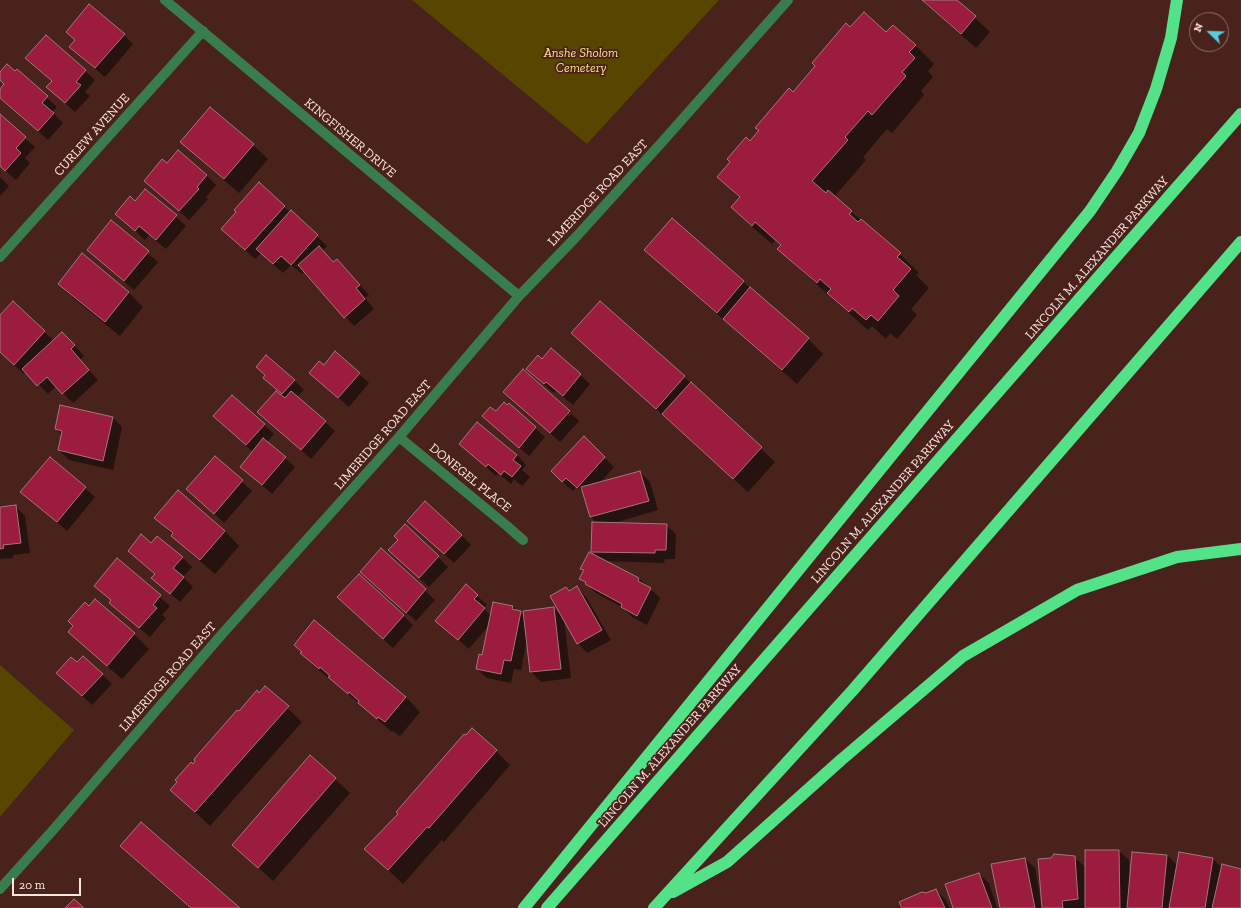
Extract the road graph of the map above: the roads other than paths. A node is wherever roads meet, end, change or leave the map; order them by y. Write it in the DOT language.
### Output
graph roads {
  1 [pos="165,0"];
  2 [pos="788,0"];
  3 [pos="1177,0"];
  4 [pos="203,31"];
  5 [pos="1241,114"];
  6 [pos="1241,242"];
  7 [pos="0,257"];
  8 [pos="519,296"];
  9 [pos="399,437"];
  10 [pos="523,540"];
  11 [pos="1241,549"];
  12 [pos="0,890"];
  13 [pos="663,898"];
  14 [pos="524,908"];
  15 [pos="547,908"];
  16 [pos="654,908"];
  1 -- 4 [label="street, KINGFISHER DRIVE"];
  2 -- 8 [label="street, LIMERIDGE ROAD EAST"];
  3 -- 14 [label="highway"];
  4 -- 7 [label="street, CURLEW AVENUE"];
  4 -- 8 [label="street, KINGFISHER DRIVE"];
  5 -- 15 [label="highway, LINCOLN M. ALEXANDER PARKWAY"];
  6 -- 13 [label="highway"];
  8 -- 9 [label="street, LIMERIDGE ROAD EAST"];
  9 -- 10 [label="street, DONEGEL PLACE"];
  9 -- 12 [label="street, LIMERIDGE ROAD EAST"];
  11 -- 13 [label="highway"];
  13 -- 16 [label="highway"];
}
